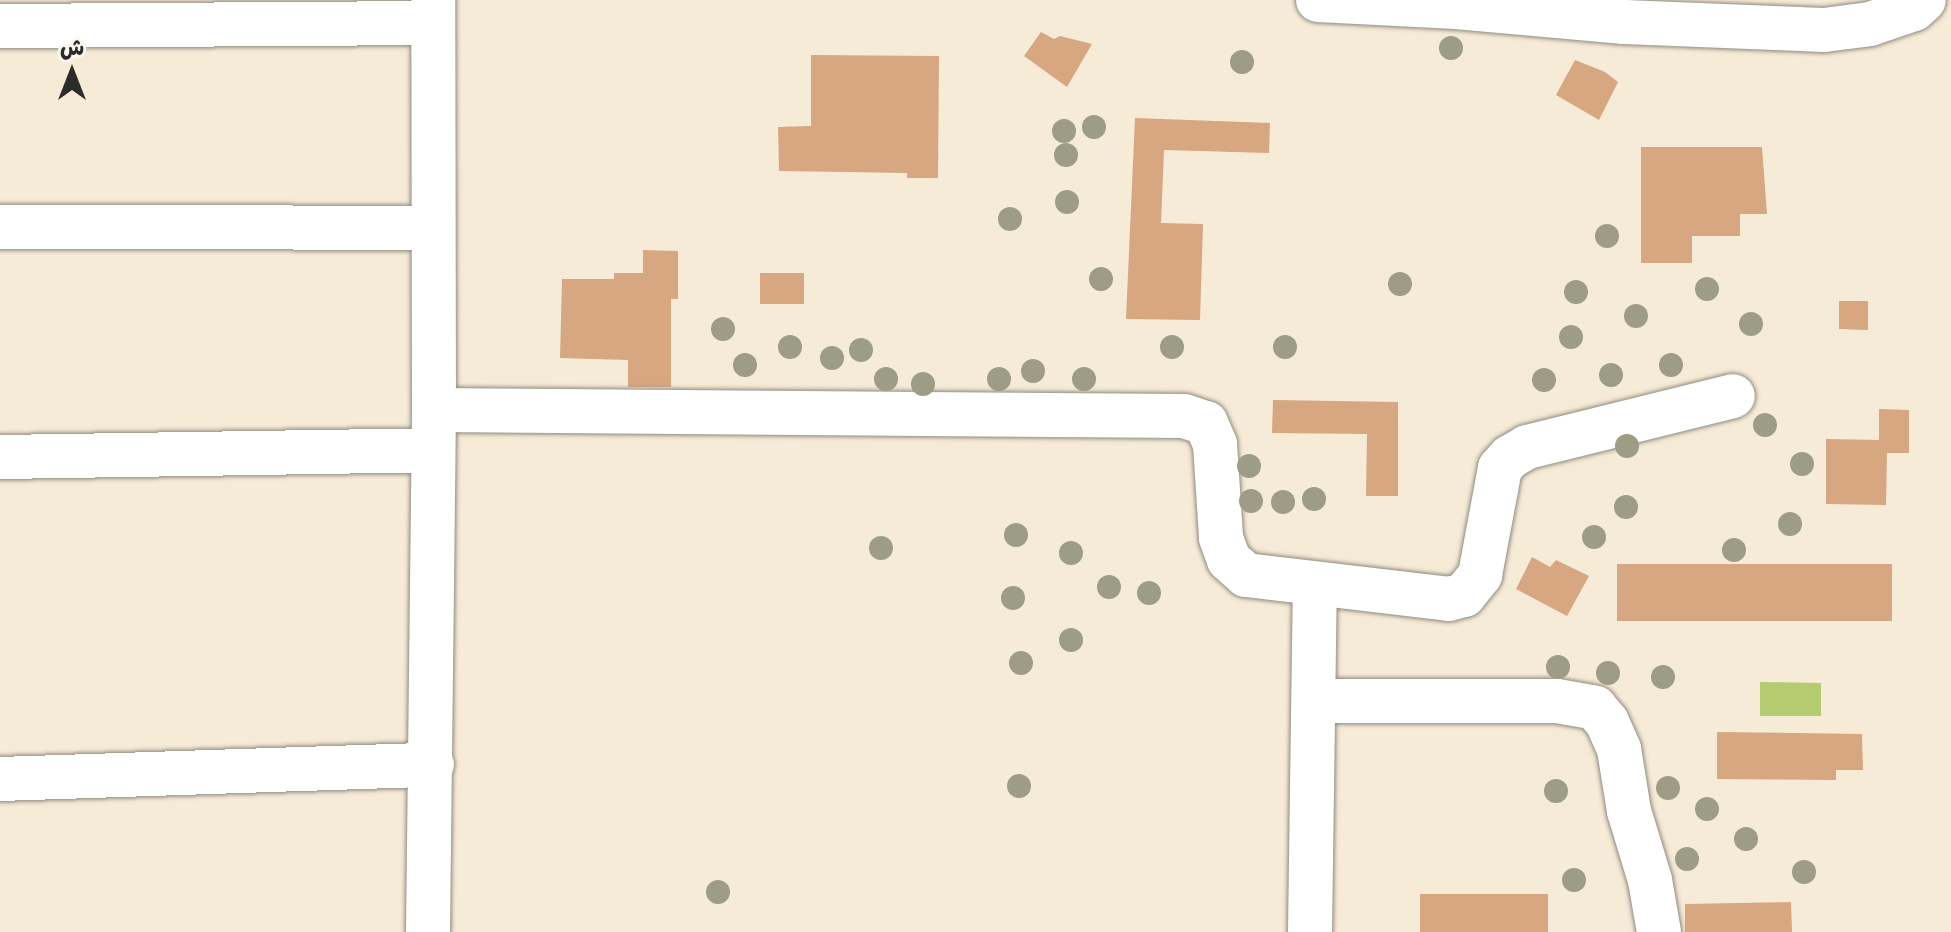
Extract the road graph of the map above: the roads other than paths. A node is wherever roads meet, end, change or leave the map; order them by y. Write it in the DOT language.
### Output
graph roads {
  1 [pos="1318,0"];
  2 [pos="1924,0"];
  3 [pos="433,12"];
  4 [pos="0,26"];
  5 [pos="0,227"];
  6 [pos="433,228"];
  7 [pos="1733,396"];
  8 [pos="433,430"];
  9 [pos="0,457"];
  10 [pos="1315,585"];
  11 [pos="1314,701"];
  12 [pos="432,765"];
  13 [pos="0,779"];
  14 [pos="428,932"];
  15 [pos="1310,932"];
  16 [pos="1659,932"];
  1 -- 2 [label="street"];
  3 -- 4 [label="street"];
  3 -- 6 [label="street"];
  5 -- 6 [label="street"];
  6 -- 8 [label="street"];
  7 -- 10 [label="street"];
  8 -- 9 [label="street"];
  8 -- 10 [label="street"];
  8 -- 12 [label="street"];
  10 -- 11 [label="street"];
  11 -- 15 [label="street"];
  11 -- 16 [label="street"];
  12 -- 13 [label="street"];
  12 -- 14 [label="street"];
}
